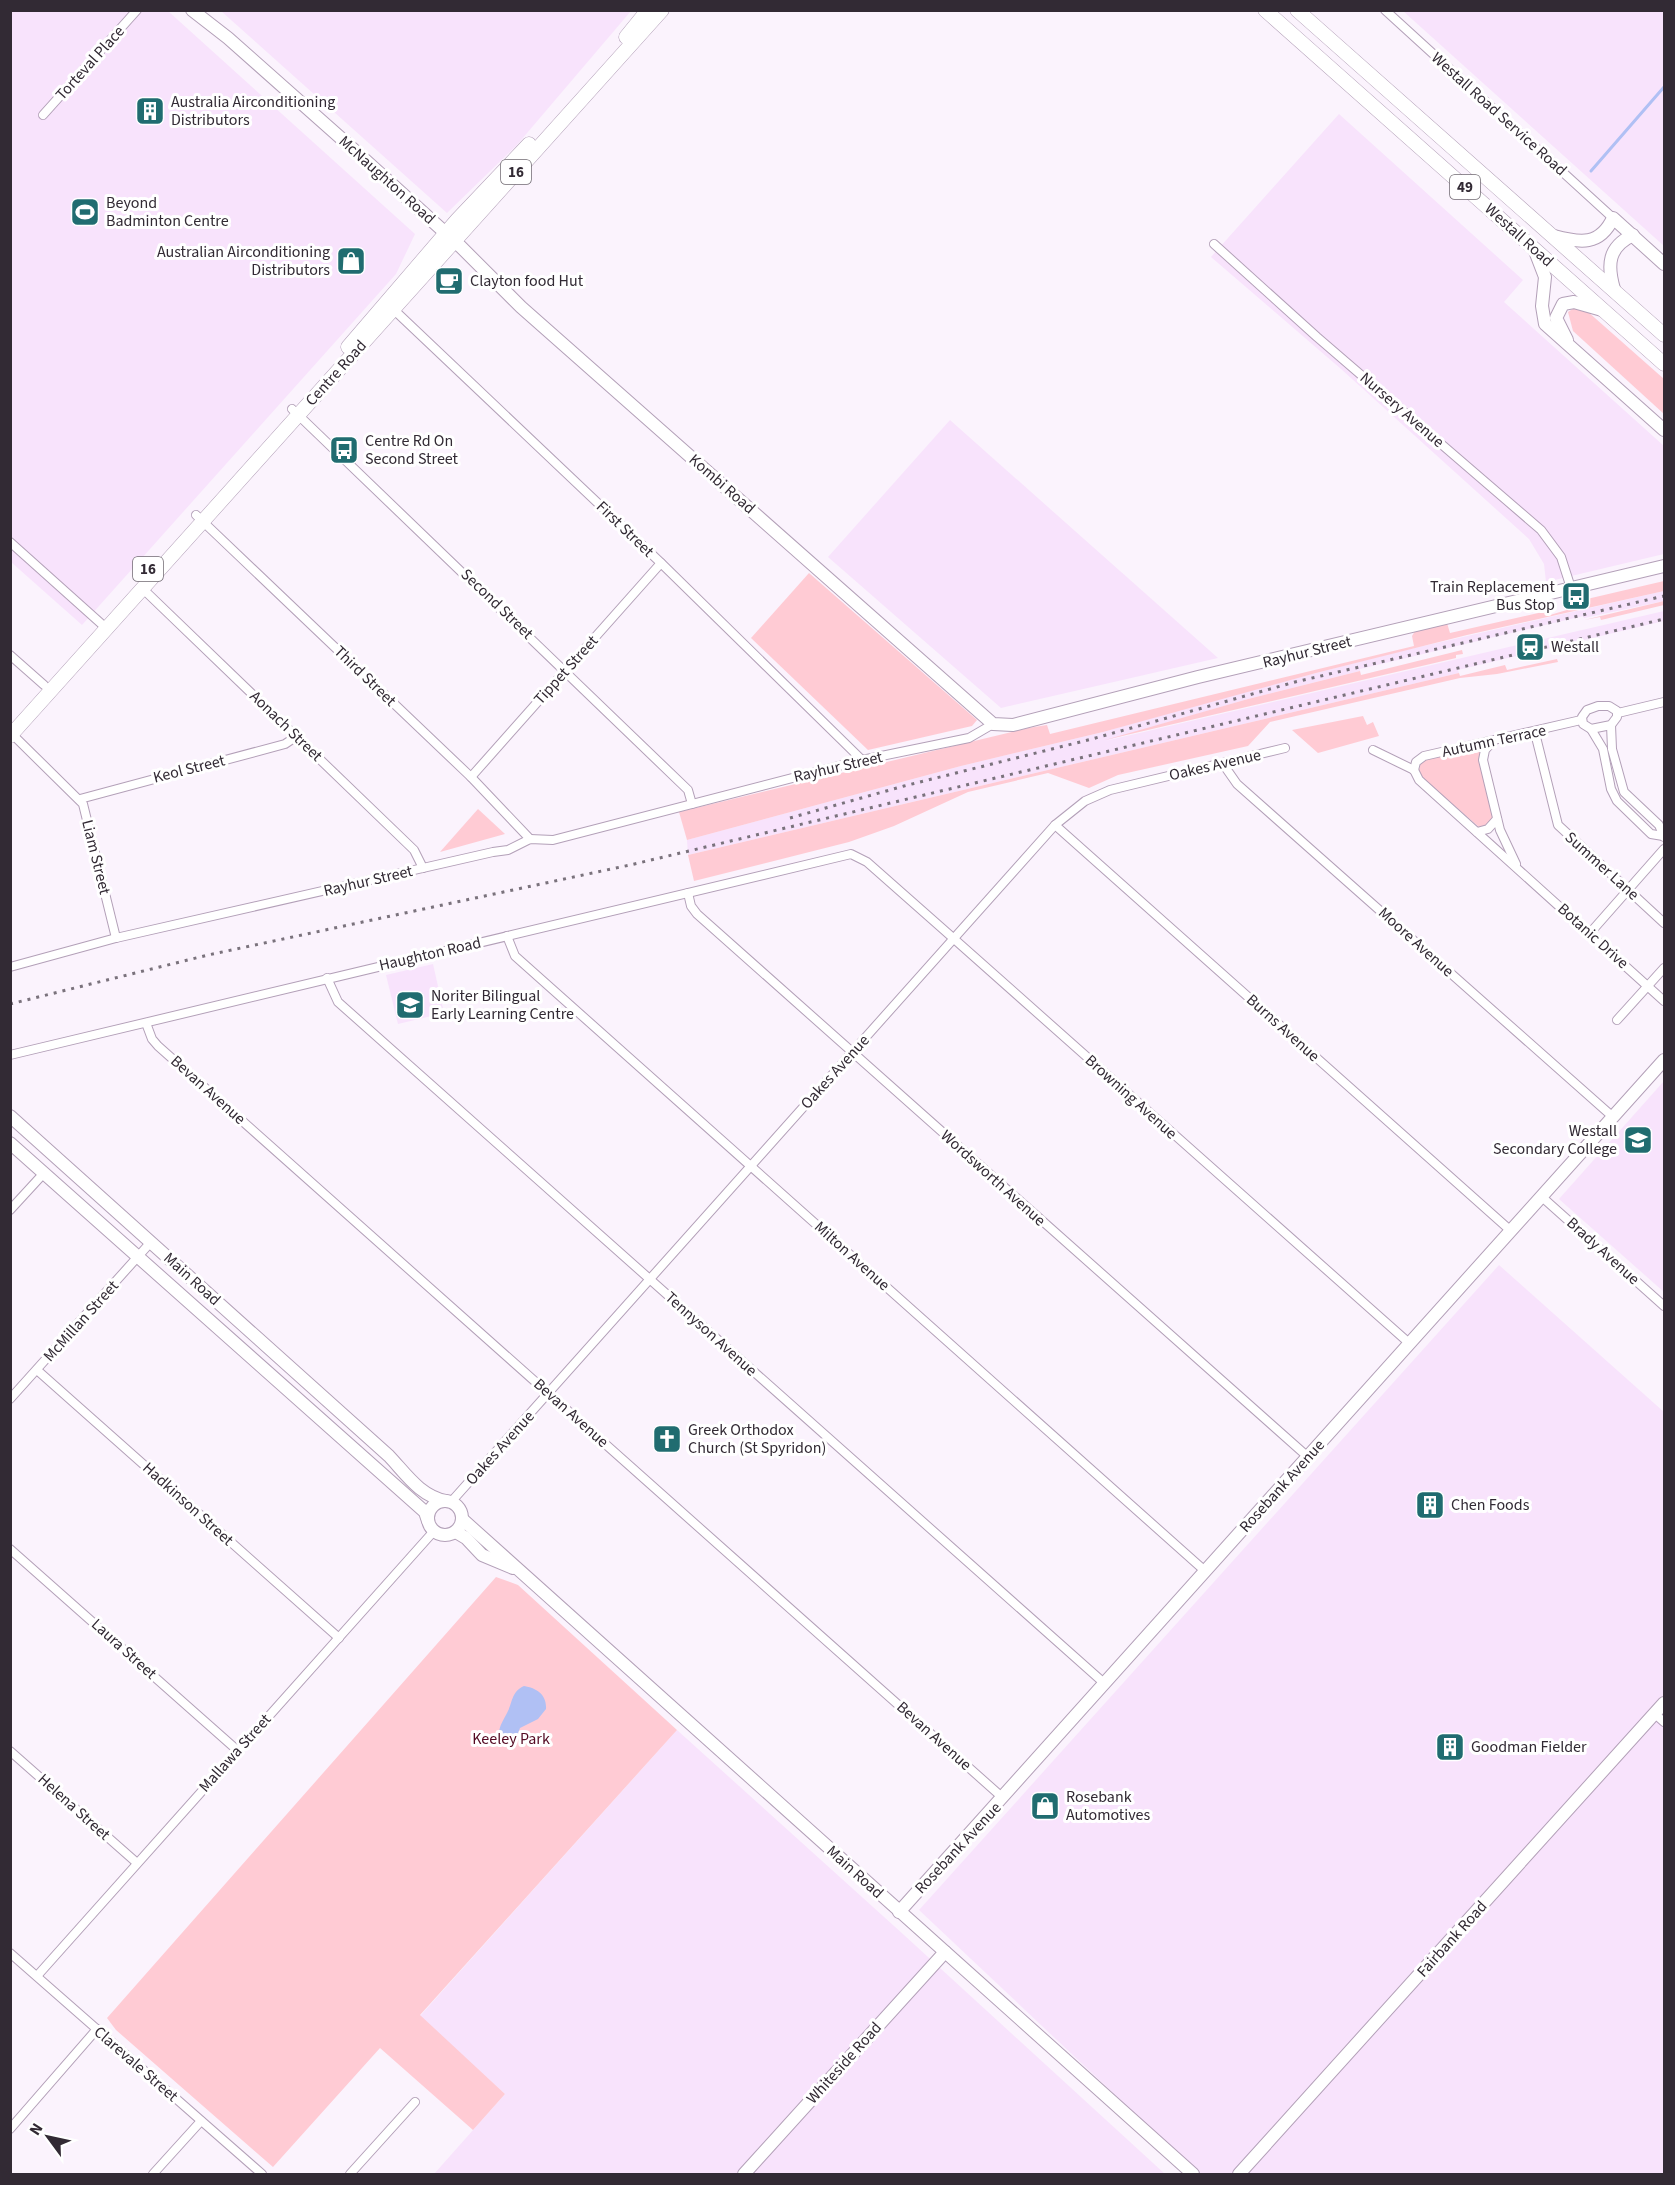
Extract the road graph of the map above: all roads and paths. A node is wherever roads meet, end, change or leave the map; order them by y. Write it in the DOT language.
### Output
graph roads {
  1 [pos="137,10"];
  2 [pos="192,10"];
  3 [pos="648,10"];
  4 [pos="662,10"];
  5 [pos="1265,10"];
  6 [pos="1297,10"];
  7 [pos="1385,10"];
  8 [pos="43,115"];
  9 [pos="1613,218"];
  10 [pos="1554,236"];
  11 [pos="1633,236"];
  12 [pos="450,237"];
  13 [pos="1214,244"];
  14 [pos="1533,248"];
  15 [pos="1665,264"];
  16 [pos="1614,290"];
  17 [pos="390,305"];
  18 [pos="1604,310"];
  19 [pos="1665,335"];
  20 [pos="1578,354"];
  21 [pos="1665,364"];
  22 [pos="295,412"];
  23 [pos="1665,430"];
  24 [pos="200,518"];
  25 [pos="10,543"];
  26 [pos="661,564"];
  27 [pos="1665,566"];
  28 [pos="142,588"];
  29 [pos="1571,588"];
  30 [pos="103,626"];
  31 [pos="10,656"];
  32 [pos="566,670"];
  33 [pos="44,685"];
  34 [pos="1664,704"];
  35 [pos="1618,714"];
  36 [pos="1581,720"];
  37 [pos="993,724"];
  38 [pos="1611,725"];
  39 [pos="1591,729"];
  40 [pos="11,731"];
  41 [pos="1534,733"];
  42 [pos="297,736"];
  43 [pos="1492,742"];
  44 [pos="1285,748"];
  45 [pos="1373,750"];
  46 [pos="862,760"];
  47 [pos="1223,764"];
  48 [pos="1414,770"];
  49 [pos="471,777"];
  50 [pos="80,799"];
  51 [pos="692,804"];
  52 [pos="1497,819"];
  53 [pos="1055,825"];
  54 [pos="1477,832"];
  55 [pos="1664,837"];
  56 [pos="530,839"];
  57 [pos="1665,849"];
  58 [pos="851,854"];
  59 [pos="423,868"];
  60 [pos="1520,871"];
  61 [pos="1628,890"];
  62 [pos="688,893"];
  63 [pos="1665,923"];
  64 [pos="1590,933"];
  65 [pos="507,936"];
  66 [pos="116,938"];
  67 [pos="953,938"];
  68 [pos="10,967"];
  69 [pos="1665,968"];
  70 [pos="327,978"];
  71 [pos="1648,986"];
  72 [pos="1665,1001"];
  73 [pos="1617,1020"];
  74 [pos="146,1023"];
  75 [pos="852,1052"];
  76 [pos="10,1055"];
  77 [pos="1665,1060"];
  78 [pos="10,1116"];
  79 [pos="1612,1117"];
  80 [pos="10,1143"];
  81 [pos="751,1166"];
  82 [pos="44,1173"];
  83 [pos="96,1192"];
  84 [pos="1542,1197"];
  85 [pos="83,1207"];
  86 [pos="10,1210"];
  87 [pos="1511,1231"];
  88 [pos="152,1242"];
  89 [pos="138,1257"];
  90 [pos="650,1279"];
  91 [pos="1665,1306"];
  92 [pos="1409,1344"];
  93 [pos="289,1365"];
  94 [pos="37,1370"];
  95 [pos="277,1379"];
  96 [pos="549,1393"];
  97 [pos="10,1399"];
  98 [pos="1308,1457"];
  99 [pos="448,1502"];
  100 [pos="462,1519"];
  101 [pos="431,1526"];
  102 [pos="456,1532"];
  103 [pos="10,1549"];
  104 [pos="516,1570"];
  105 [pos="1206,1571"];
  106 [pos="339,1638"];
  107 [pos="1104,1683"];
  108 [pos="1665,1703"];
  109 [pos="1660,1718"];
  110 [pos="237,1750"];
  111 [pos="10,1751"];
  112 [pos="1003,1798"];
  113 [pos="137,1863"];
  114 [pos="899,1912"];
  115 [pos="945,1952"];
  116 [pos="10,1953"];
  117 [pos="37,1976"];
  118 [pos="97,2029"];
  119 [pos="415,2102"];
  120 [pos="201,2121"];
  121 [pos="10,2129"];
  122 [pos="153,2175"];
  123 [pos="262,2175"];
  124 [pos="350,2175"];
  125 [pos="744,2175"];
  126 [pos="1193,2175"];
  127 [pos="1239,2175"];
  1 -- 8 [label="street, Torteval Place"];
  2 -- 12 [label="main road, McNaughton Road"];
  3 -- 12 [label="main road, Centre Road / 16"];
  4 -- 12 [label="main road, Centre Road / 16"];
  5 -- 14 [label="main road, Westall Road / 49"];
  6 -- 10 [label="main road, Westall Road / 49"];
  7 -- 9 [label="street, Westall Road Service Road"];
  9 -- 10 [label="main road"];
  9 -- 11 [label="main road"];
  10 -- 16 [label="main road, Westall Road / 49"];
  11 -- 15 [label="main road"];
  11 -- 16 [label="main road"];
  12 -- 17 [label="main road, Centre Road / 16"];
  12 -- 37 [label="main road, Kombi Road"];
  13 -- 29 [label="street, Nursery Avenue"];
  14 -- 18 [label="main road, Westall Road / 49"];
  14 -- 20 [label="main road"];
  16 -- 19 [label="main road, Westall Road / 49"];
  17 -- 22 [label="main road, Centre Road / 16"];
  17 -- 26 [label="street, First Street"];
  18 -- 20 [label="main road"];
  18 -- 21 [label="main road, Westall Road / 49"];
  20 -- 23 [label="main road"];
  22 -- 24 [label="main road, Centre Road / 16"];
  22 -- 32 [label="street, Second Street"];
  24 -- 28 [label="main road, Centre Road / 16"];
  24 -- 30 [label="main road, Centre Road / 16"];
  24 -- 49 [label="street, Third Street"];
  25 -- 30 [label="street"];
  26 -- 32 [label="street, Tippet Street"];
  26 -- 46 [label="street, First Street"];
  27 -- 29 [label="main road, Rayhur Street"];
  28 -- 30 [label="main road, Centre Road / 16"];
  28 -- 42 [label="street, Aonach Street"];
  29 -- 37 [label="main road, Rayhur Street"];
  30 -- 33 [label="main road, Centre Road / 16"];
  30 -- 40 [label="main road, Centre Road / 16"];
  31 -- 33 [label="street"];
  32 -- 49 [label="street, Tippet Street"];
  32 -- 51 [label="street, Second Street"];
  33 -- 40 [label="main road, Centre Road / 16"];
  34 -- 35 [label="street"];
  35 -- 36 [label="street, Autumn Terrace"];
  35 -- 38 [label="street"];
  36 -- 39 [label="street"];
  36 -- 41 [label="street, Autumn Terrace"];
  37 -- 46 [label="street, Rayhur Street"];
  38 -- 39 [label="street"];
  38 -- 55 [label="street"];
  39 -- 55 [label="street"];
  40 -- 50 [label="street, Liam Street"];
  41 -- 43 [label="street, Autumn Terrace"];
  41 -- 61 [label="street, Summer Lane"];
  42 -- 50 [label="street, Keol Street"];
  42 -- 59 [label="street, Aonach Street"];
  43 -- 48 [label="street, Autumn Terrace"];
  43 -- 52 [label="street, Botanic Drive"];
  44 -- 47 [label="street, Oakes Avenue"];
  45 -- 48 [label="street, Botanic Drive"];
  46 -- 51 [label="street, Rayhur Street"];
  47 -- 53 [label="street, Oakes Avenue"];
  47 -- 79 [label="street, Moore Avenue"];
  48 -- 54 [label="street, Botanic Drive"];
  49 -- 56 [label="street, Third Street"];
  50 -- 66 [label="street, Liam Street"];
  51 -- 56 [label="street, Rayhur Street"];
  52 -- 54 [label="street"];
  52 -- 60 [label="street, Botanic Drive"];
  53 -- 67 [label="street, Oakes Avenue"];
  53 -- 87 [label="street, Burns Avenue"];
  54 -- 60 [label="street, Botanic Drive"];
  56 -- 59 [label="street, Rayhur Street"];
  57 -- 61 [label="street"];
  58 -- 62 [label="street, Haughton Road"];
  58 -- 67 [label="street, Browning Avenue"];
  59 -- 66 [label="street, Rayhur Street"];
  60 -- 64 [label="street, Botanic Drive"];
  61 -- 63 [label="street, Summer Lane"];
  61 -- 64 [label="street"];
  62 -- 65 [label="street, Haughton Road"];
  62 -- 75 [label="street, Wordsworth Avenue"];
  64 -- 71 [label="street, Botanic Drive"];
  65 -- 70 [label="street, Haughton Road"];
  65 -- 81 [label="street, Milton Avenue"];
  66 -- 68 [label="street, Rayhur Street"];
  67 -- 75 [label="street, Oakes Avenue"];
  67 -- 92 [label="street, Browning Avenue"];
  69 -- 71 [label="street"];
  70 -- 74 [label="street, Haughton Road"];
  70 -- 90 [label="street, Tennyson Avenue"];
  71 -- 72 [label="street, Botanic Drive"];
  71 -- 73 [label="street"];
  74 -- 76 [label="street, Haughton Road"];
  74 -- 96 [label="street, Bevan Avenue"];
  75 -- 81 [label="street, Oakes Avenue"];
  75 -- 98 [label="street, Wordsworth Avenue"];
  77 -- 79 [label="main road, Rosebank Avenue"];
  78 -- 83 [label="main road, Main Road"];
  79 -- 84 [label="main road, Rosebank Avenue"];
  80 -- 82 [label="main road, Main Road"];
  81 -- 90 [label="street, Oakes Avenue"];
  81 -- 105 [label="street, Milton Avenue"];
  82 -- 85 [label="main road, Main Road"];
  82 -- 86 [label="street"];
  83 -- 85 [label="main road"];
  83 -- 88 [label="main road, Main Road"];
  84 -- 87 [label="main road, Rosebank Avenue"];
  84 -- 91 [label="street, Brady Avenue"];
  85 -- 89 [label="main road, Main Road"];
  87 -- 92 [label="main road, Rosebank Avenue"];
  88 -- 89 [label="street, McMillan Street"];
  88 -- 93 [label="main road, Main Road"];
  89 -- 94 [label="street, McMillan Street"];
  89 -- 95 [label="main road, Main Road"];
  90 -- 96 [label="street, Oakes Avenue"];
  90 -- 107 [label="street, Tennyson Avenue"];
  92 -- 98 [label="main road, Rosebank Avenue"];
  93 -- 95 [label="main road"];
  93 -- 99 [label="main road, Main Road"];
  94 -- 97 [label="street, McMillan Street"];
  94 -- 106 [label="street, Hadkinson Street"];
  95 -- 101 [label="main road, Main Road"];
  96 -- 99 [label="street, Oakes Avenue"];
  96 -- 112 [label="street, Bevan Avenue"];
  98 -- 105 [label="main road, Rosebank Avenue"];
  99 -- 100 [label="main road"];
  99 -- 101 [label="main road"];
  100 -- 102 [label="main road"];
  100 -- 104 [label="main road, Main Road"];
  101 -- 102 [label="main road"];
  101 -- 106 [label="street, Mallawa Street"];
  102 -- 104 [label="main road, Main Road"];
  103 -- 110 [label="street, Laura Street"];
  104 -- 114 [label="main road, Main Road"];
  105 -- 107 [label="main road, Rosebank Avenue"];
  106 -- 110 [label="street, Mallawa Street"];
  107 -- 112 [label="main road, Rosebank Avenue"];
  108 -- 109 [label="main road, Fairbank Road"];
  109 -- 127 [label="main road, Fairbank Road"];
  110 -- 113 [label="street, Mallawa Street"];
  111 -- 113 [label="street, Helena Street"];
  112 -- 114 [label="main road, Rosebank Avenue"];
  113 -- 117 [label="street, Mallawa Street"];
  114 -- 115 [label="main road, Main Road"];
  115 -- 125 [label="main road, Whiteside Road"];
  115 -- 126 [label="main road, Main Road"];
  116 -- 117 [label="street, Clarevale Street"];
  117 -- 118 [label="street, Clarevale Street"];
  118 -- 120 [label="street, Clarevale Street"];
  118 -- 121 [label="street"];
  119 -- 124 [label="street"];
  120 -- 122 [label="street"];
  120 -- 123 [label="street, Clarevale Street"];
}
